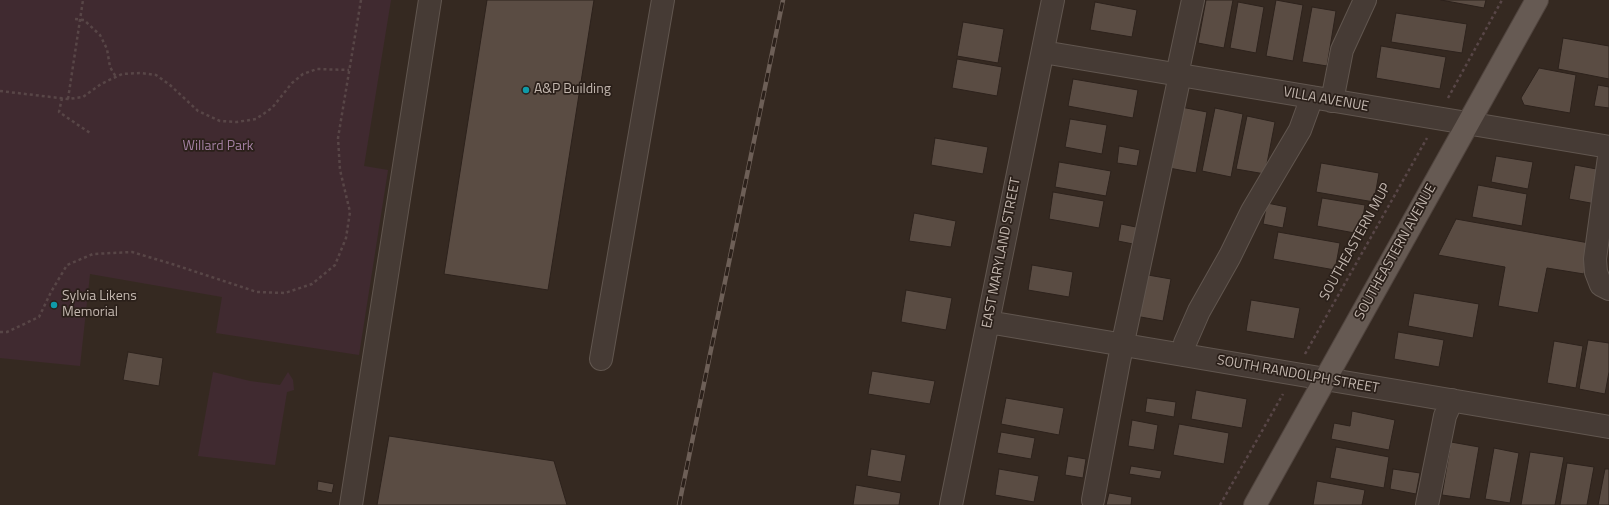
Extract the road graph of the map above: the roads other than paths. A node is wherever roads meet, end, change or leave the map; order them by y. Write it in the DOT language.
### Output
graph roads {
  1 [pos="430,0"];
  2 [pos="663,0"];
  3 [pos="1053,0"];
  4 [pos="1193,0"];
  5 [pos="1365,0"];
  6 [pos="1537,0"];
  7 [pos="1043,52"];
  8 [pos="1178,75"];
  9 [pos="1322,99"];
  10 [pos="1468,124"];
  11 [pos="1609,148"];
  12 [pos="1609,157"];
  13 [pos="1609,289"];
  14 [pos="988,322"];
  15 [pos="1123,345"];
  16 [pos="1183,355"];
  17 [pos="601,359"];
  18 [pos="1325,379"];
  19 [pos="1452,400"];
  20 [pos="1609,427"];
  21 [pos="1092,500"];
  22 [pos="351,505"];
  23 [pos="951,505"];
  24 [pos="1255,505"];
  25 [pos="1427,505"];
  1 -- 22 [label="street"];
  2 -- 17 [label="street"];
  3 -- 7 [label="street, EAST MARYLAND STREET"];
  4 -- 8 [label="street"];
  5 -- 9 [label="street"];
  6 -- 10 [label="main road, SOUTHEASTERN AVENUE"];
  7 -- 8 [label="street, VILLA AVENUE"];
  7 -- 14 [label="street, EAST MARYLAND STREET"];
  8 -- 9 [label="street, VILLA AVENUE"];
  8 -- 15 [label="street"];
  9 -- 10 [label="street, VILLA AVENUE"];
  9 -- 16 [label="street"];
  10 -- 11 [label="street, VILLA AVENUE"];
  10 -- 18 [label="main road, SOUTHEASTERN AVENUE"];
  12 -- 13 [label="street"];
  14 -- 15 [label="street, SOUTH RANDOLPH STREET"];
  14 -- 23 [label="street, EAST MARYLAND STREET"];
  15 -- 16 [label="street, SOUTH RANDOLPH STREET"];
  15 -- 21 [label="street"];
  16 -- 18 [label="street, SOUTH RANDOLPH STREET"];
  18 -- 19 [label="street, SOUTH RANDOLPH STREET"];
  18 -- 24 [label="main road, SOUTHEASTERN AVENUE"];
  19 -- 20 [label="street, SOUTH RANDOLPH STREET"];
  19 -- 25 [label="street"];
}
